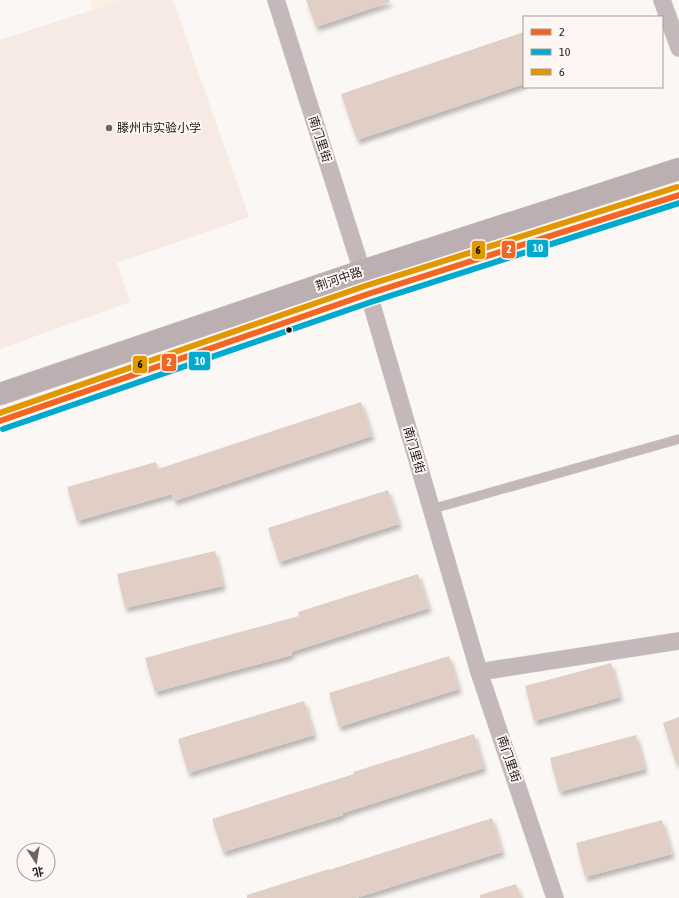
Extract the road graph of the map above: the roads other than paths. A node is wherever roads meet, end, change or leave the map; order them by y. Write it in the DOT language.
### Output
graph roads {
  1 [pos="276,0"];
  2 [pos="662,0"];
  3 [pos="679,48"];
  4 [pos="679,169"];
  5 [pos="679,195"];
  6 [pos="362,271"];
  7 [pos="368,294"];
  8 [pos="0,394"];
  9 [pos="0,421"];
  10 [pos="679,439"];
  11 [pos="432,509"];
  12 [pos="679,642"];
  13 [pos="479,672"];
  14 [pos="555,898"];
  1 -- 6 [label="street, 南门里街"];
  2 -- 3 [label="street"];
  4 -- 6 [label="main road, 荆河中路"];
  5 -- 7 [label="main road, 荆河中路"];
  6 -- 7 [label="street, 南门里街"];
  6 -- 8 [label="main road, 荆河中路"];
  7 -- 9 [label="main road, 荆河中路"];
  7 -- 11 [label="street, 南门里街"];
  10 -- 11 [label="lane"];
  11 -- 13 [label="street, 南门里街"];
  12 -- 13 [label="street"];
  13 -- 14 [label="street, 南门里街"];
}
